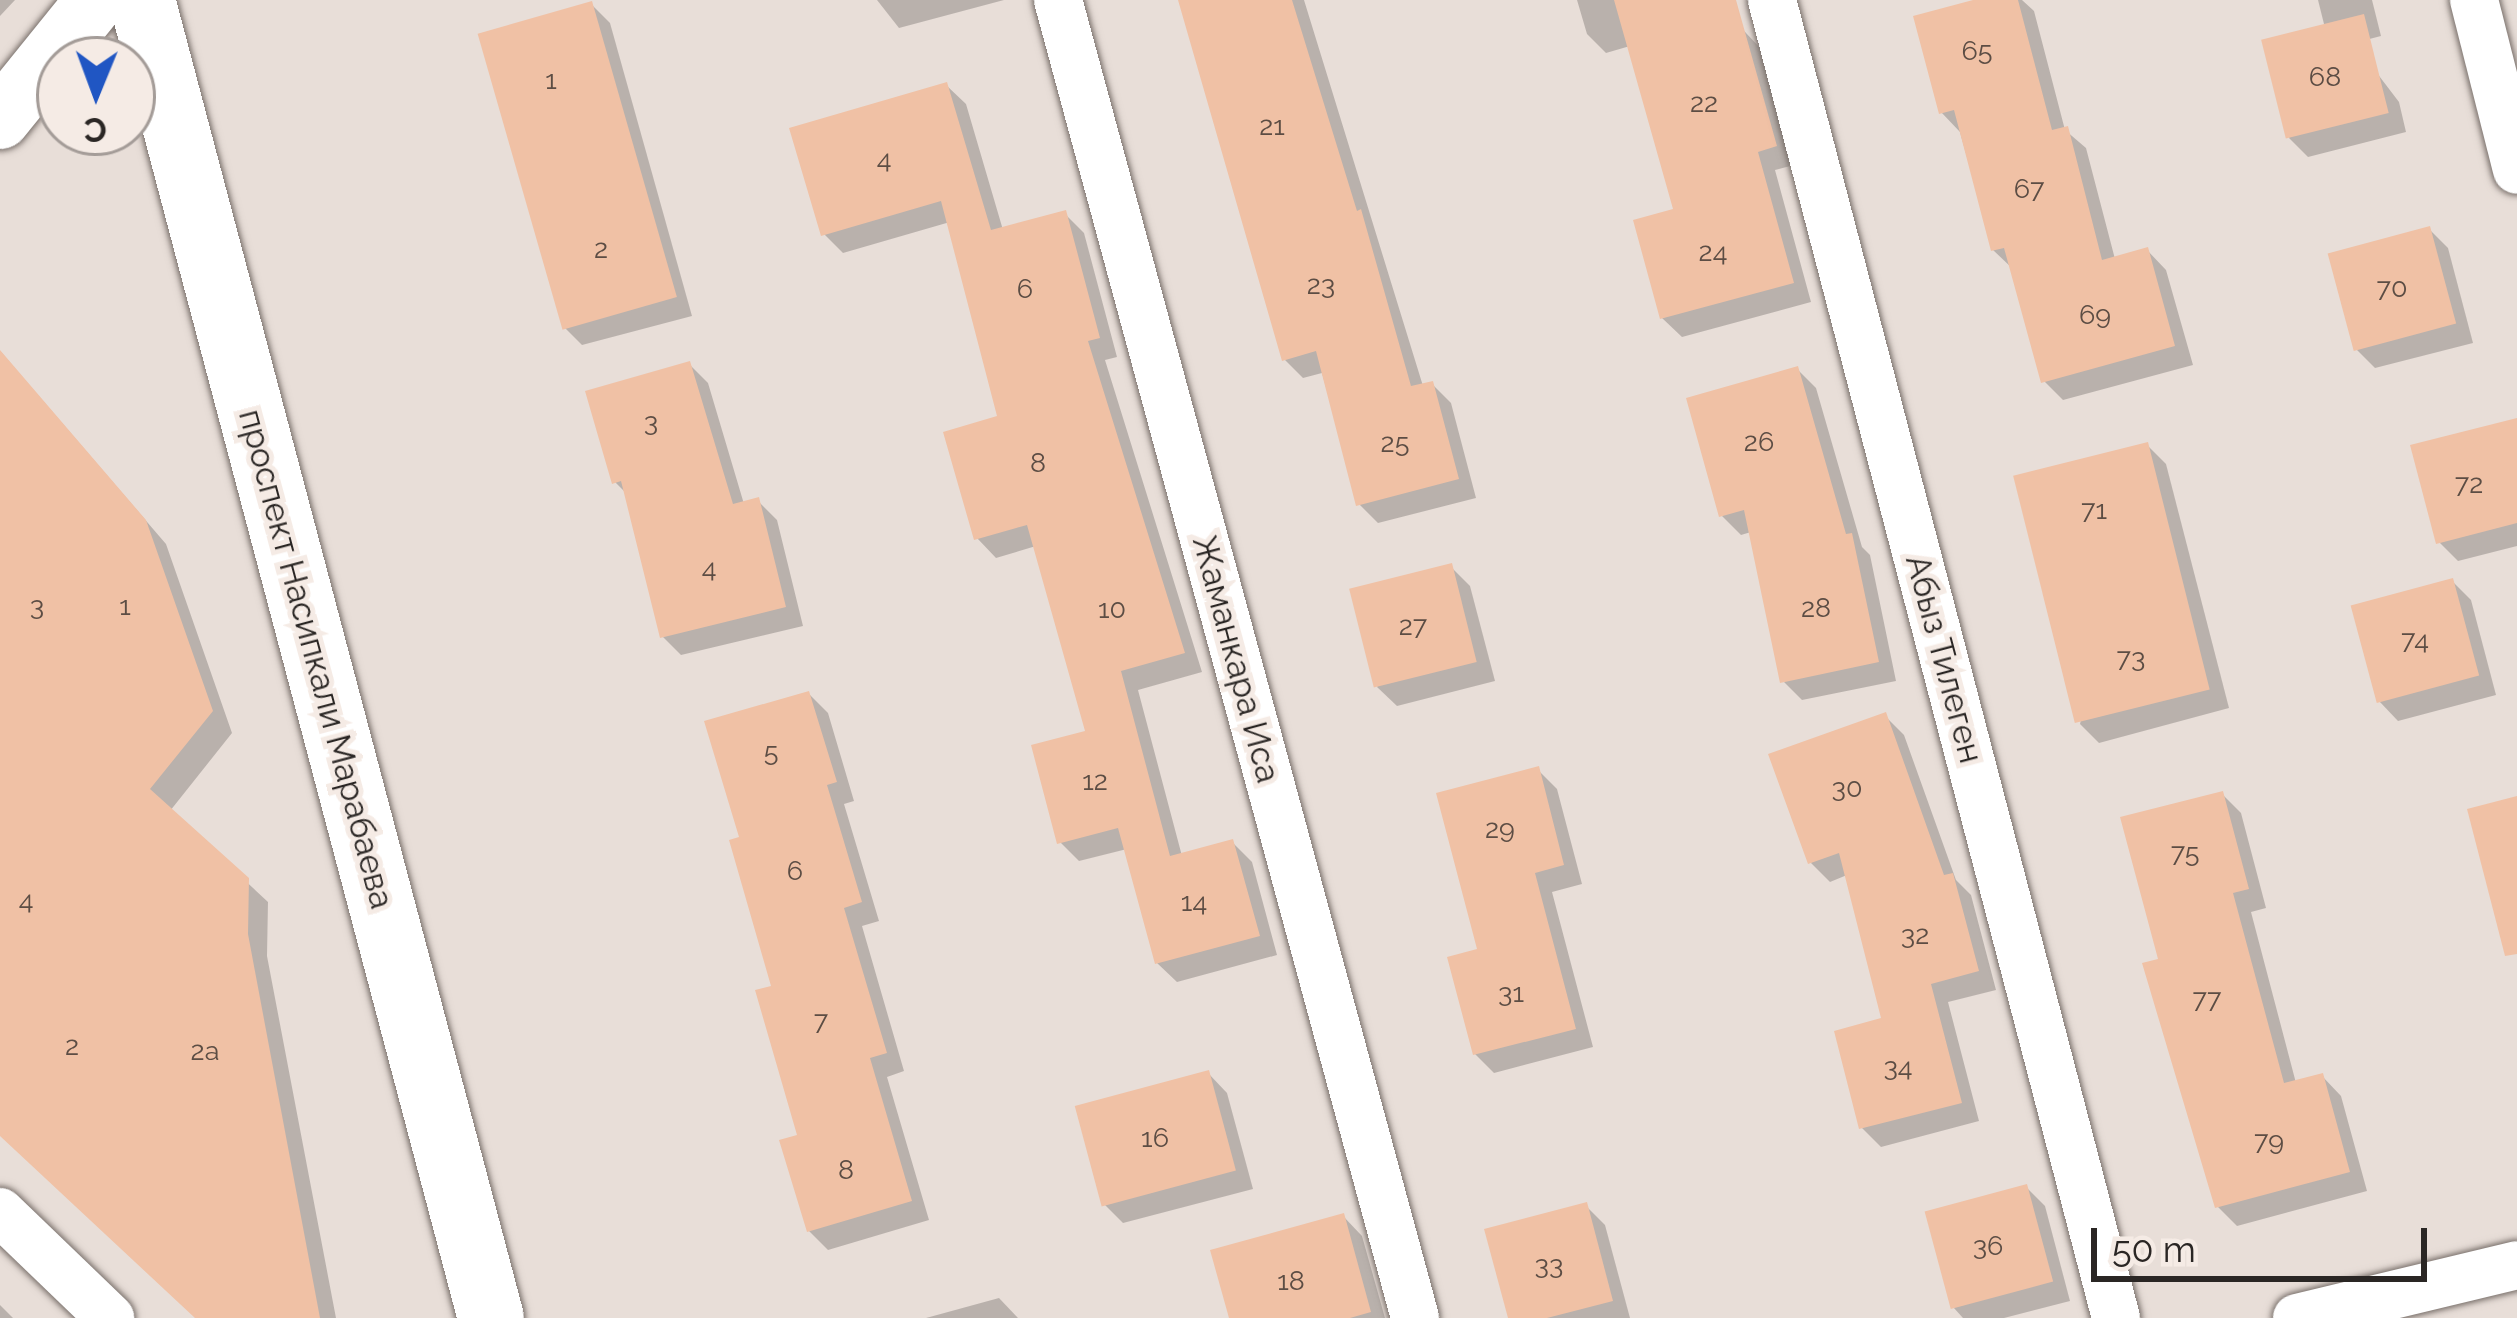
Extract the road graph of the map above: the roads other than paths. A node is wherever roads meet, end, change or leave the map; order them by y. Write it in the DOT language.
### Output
graph roads {
  1 [pos="96,0"];
  2 [pos="142,0"];
  3 [pos="1058,0"];
  4 [pos="1772,0"];
  5 [pos="2474,0"];
  6 [pos="0,119"];
  7 [pos="2517,170"];
  8 [pos="0,1212"];
  9 [pos="2517,1265"];
  10 [pos="110,1318"];
  11 [pos="491,1318"];
  12 [pos="1415,1318"];
  13 [pos="2116,1318"];
  14 [pos="2297,1318"];
  1 -- 6 [label="street"];
  2 -- 11 [label="main road, проспект Насипкали Марабаева"];
  3 -- 12 [label="street, Жаманкара Иса"];
  4 -- 13 [label="street, Абыз Тилеген"];
  5 -- 7 [label="street"];
  8 -- 10 [label="street"];
  9 -- 14 [label="street"];
}
